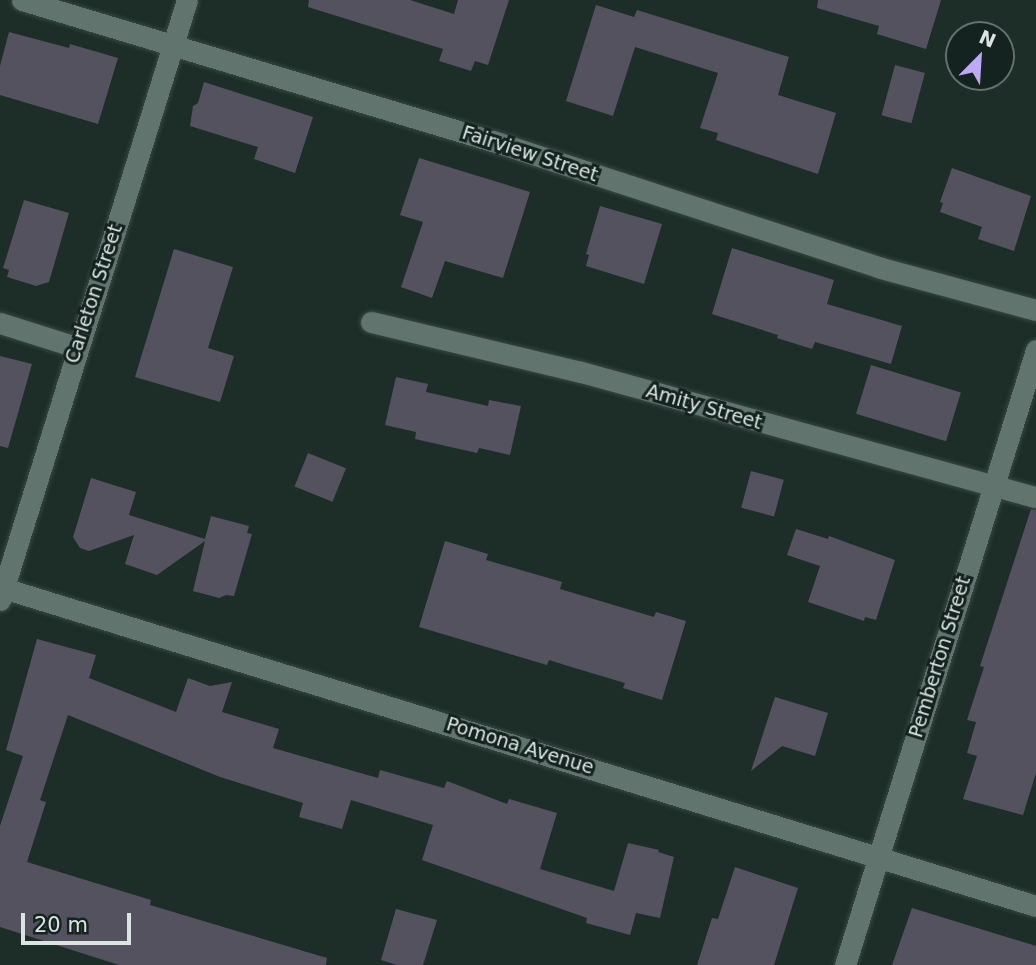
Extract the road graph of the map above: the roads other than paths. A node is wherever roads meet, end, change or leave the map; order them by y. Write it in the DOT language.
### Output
graph roads {
  1 [pos="22,0"];
  2 [pos="187,0"];
  3 [pos="173,45"];
  4 [pos="1036,310"];
  5 [pos="371,322"];
  6 [pos="0,323"];
  7 [pos="76,347"];
  8 [pos="1036,350"];
  9 [pos="993,486"];
  10 [pos="1036,497"];
  11 [pos="2,594"];
  12 [pos="879,855"];
  13 [pos="1036,906"];
  14 [pos="845,965"];
  1 -- 3 [label="street, Fairview Street"];
  2 -- 3 [label="street, Carleton Street"];
  3 -- 4 [label="street, Fairview Street"];
  3 -- 7 [label="street, Carleton Street"];
  5 -- 9 [label="street, Amity Street"];
  6 -- 7 [label="street"];
  7 -- 11 [label="street, Carleton Street"];
  8 -- 9 [label="street, Pemberton Street"];
  9 -- 10 [label="street, Amity Street"];
  9 -- 12 [label="street, Pemberton Street"];
  11 -- 12 [label="street, Pomona Avenue"];
  12 -- 13 [label="street, Pomona Avenue"];
  12 -- 14 [label="street, Pemberton Street"];
}
